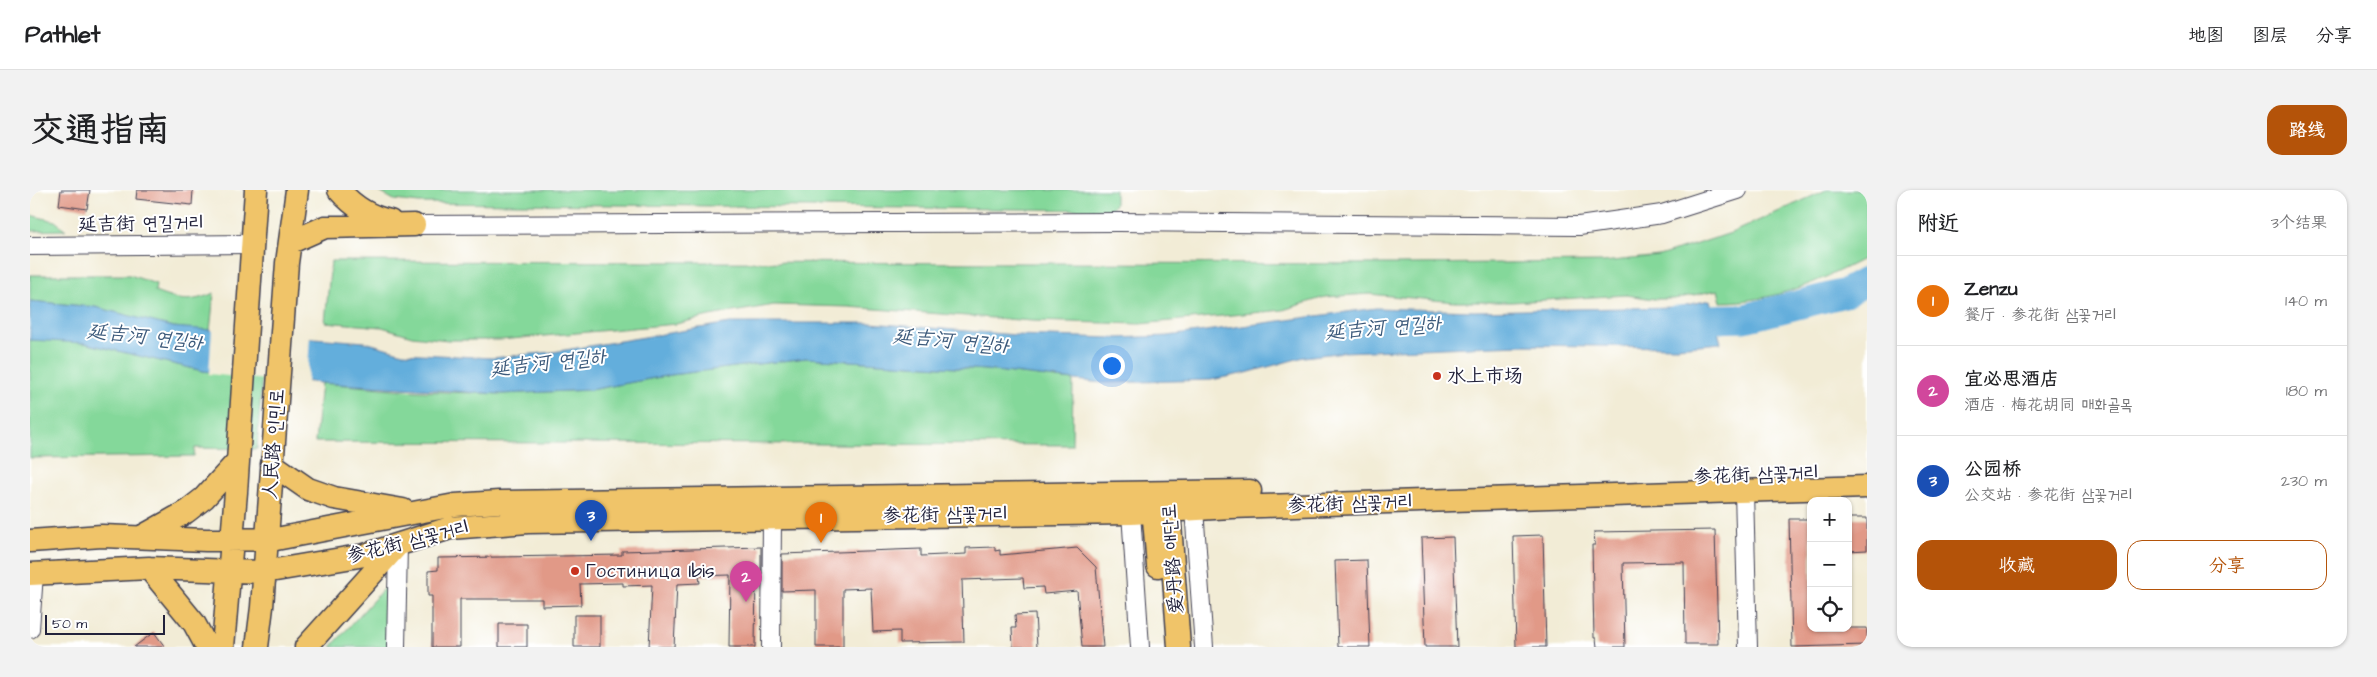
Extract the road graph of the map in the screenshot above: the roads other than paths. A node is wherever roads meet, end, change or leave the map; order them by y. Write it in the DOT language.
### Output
graph roads {
  1 [pos="256,190"];
  2 [pos="297,190"];
  3 [pos="339,190"];
  4 [pos="1738,190"];
  5 [pos="414,225"];
  6 [pos="30,246"];
  7 [pos="251,252"];
  8 [pos="289,252"];
  9 [pos="237,462"];
  10 [pos="272,464"];
  11 [pos="1867,472"];
  12 [pos="1867,488"];
  13 [pos="1744,491"];
  14 [pos="1160,501"];
  15 [pos="1194,509"];
  16 [pos="416,512"];
  17 [pos="1131,513"];
  18 [pos="772,518"];
  19 [pos="143,536"];
  20 [pos="232,540"];
  21 [pos="267,540"];
  22 [pos="30,541"];
  23 [pos="398,545"];
  24 [pos="148,568"];
  25 [pos="230,570"];
  26 [pos="264,572"];
  27 [pos="32,574"];
  28 [pos="30,629"];
  29 [pos="207,647"];
  30 [pos="223,647"];
  31 [pos="257,647"];
  32 [pos="306,647"];
  33 [pos="396,647"];
  34 [pos="770,647"];
  35 [pos="1140,647"];
  36 [pos="1164,647"];
  37 [pos="1179,647"];
  38 [pos="1204,647"];
  39 [pos="1748,647"];
  1 -- 7 [label="main road, 人民路 인민로"];
  2 -- 8 [label="main road, 人民路 인민로"];
  3 -- 5 [label="main road"];
  4 -- 5 [label="street"];
  5 -- 8 [label="main road"];
  6 -- 7 [label="street, 延吉街 연길거리"];
  7 -- 9 [label="main road, 人民路 인민로"];
  8 -- 10 [label="main road, 人民路 인민로"];
  9 -- 19 [label="main road"];
  9 -- 20 [label="main road, 人民路 인민로"];
  10 -- 16 [label="main road"];
  10 -- 21 [label="main road, 人民路 인민로"];
  11 -- 14 [label="main road, 参花街 삼꽃거리"];
  12 -- 13 [label="main road, 参花街 삼꽃거리"];
  13 -- 15 [label="main road, 参花街 삼꽃거리"];
  13 -- 39 [label="street"];
  14 -- 15 [label="main road, 参花街 삼꽃거리"];
  14 -- 16 [label="main road, 参花街 삼꽃거리"];
  14 -- 17 [label="main road, 参花街 삼꽃거리"];
  14 -- 36 [label="main road, 爱丹路 애단로"];
  14 -- 37 [label="main road, 爱丹路 애단로"];
  15 -- 38 [label="street, 爱丹路 애단로"];
  16 -- 21 [label="main road, 参花街 삼꽃거리"];
  17 -- 18 [label="main road, 参花街 삼꽃거리"];
  17 -- 35 [label="street, 爱丹路 애단로"];
  18 -- 23 [label="main road, 参花街 삼꽃거리"];
  18 -- 34 [label="street"];
  19 -- 20 [label="main road, 参花街 삼꽃거리"];
  19 -- 22 [label="main road, 参花街 삼꽃거리"];
  20 -- 21 [label="main road, 参花街 삼꽃거리"];
  20 -- 25 [label="main road, 人民路 인민로"];
  21 -- 26 [label="main road, 人民路 인민로"];
  23 -- 26 [label="main road, 参花街 삼꽃거리"];
  23 -- 32 [label="main road"];
  23 -- 33 [label="street"];
  24 -- 25 [label="main road, 参花街 삼꽃거리"];
  24 -- 27 [label="main road, 参花街 삼꽃거리"];
  24 -- 29 [label="main road"];
  25 -- 26 [label="main road, 参花街 삼꽃거리"];
  25 -- 30 [label="main road, 人民路 인민로"];
  26 -- 31 [label="main road, 人民路 인민로"];
  27 -- 28 [label="street"];
}
